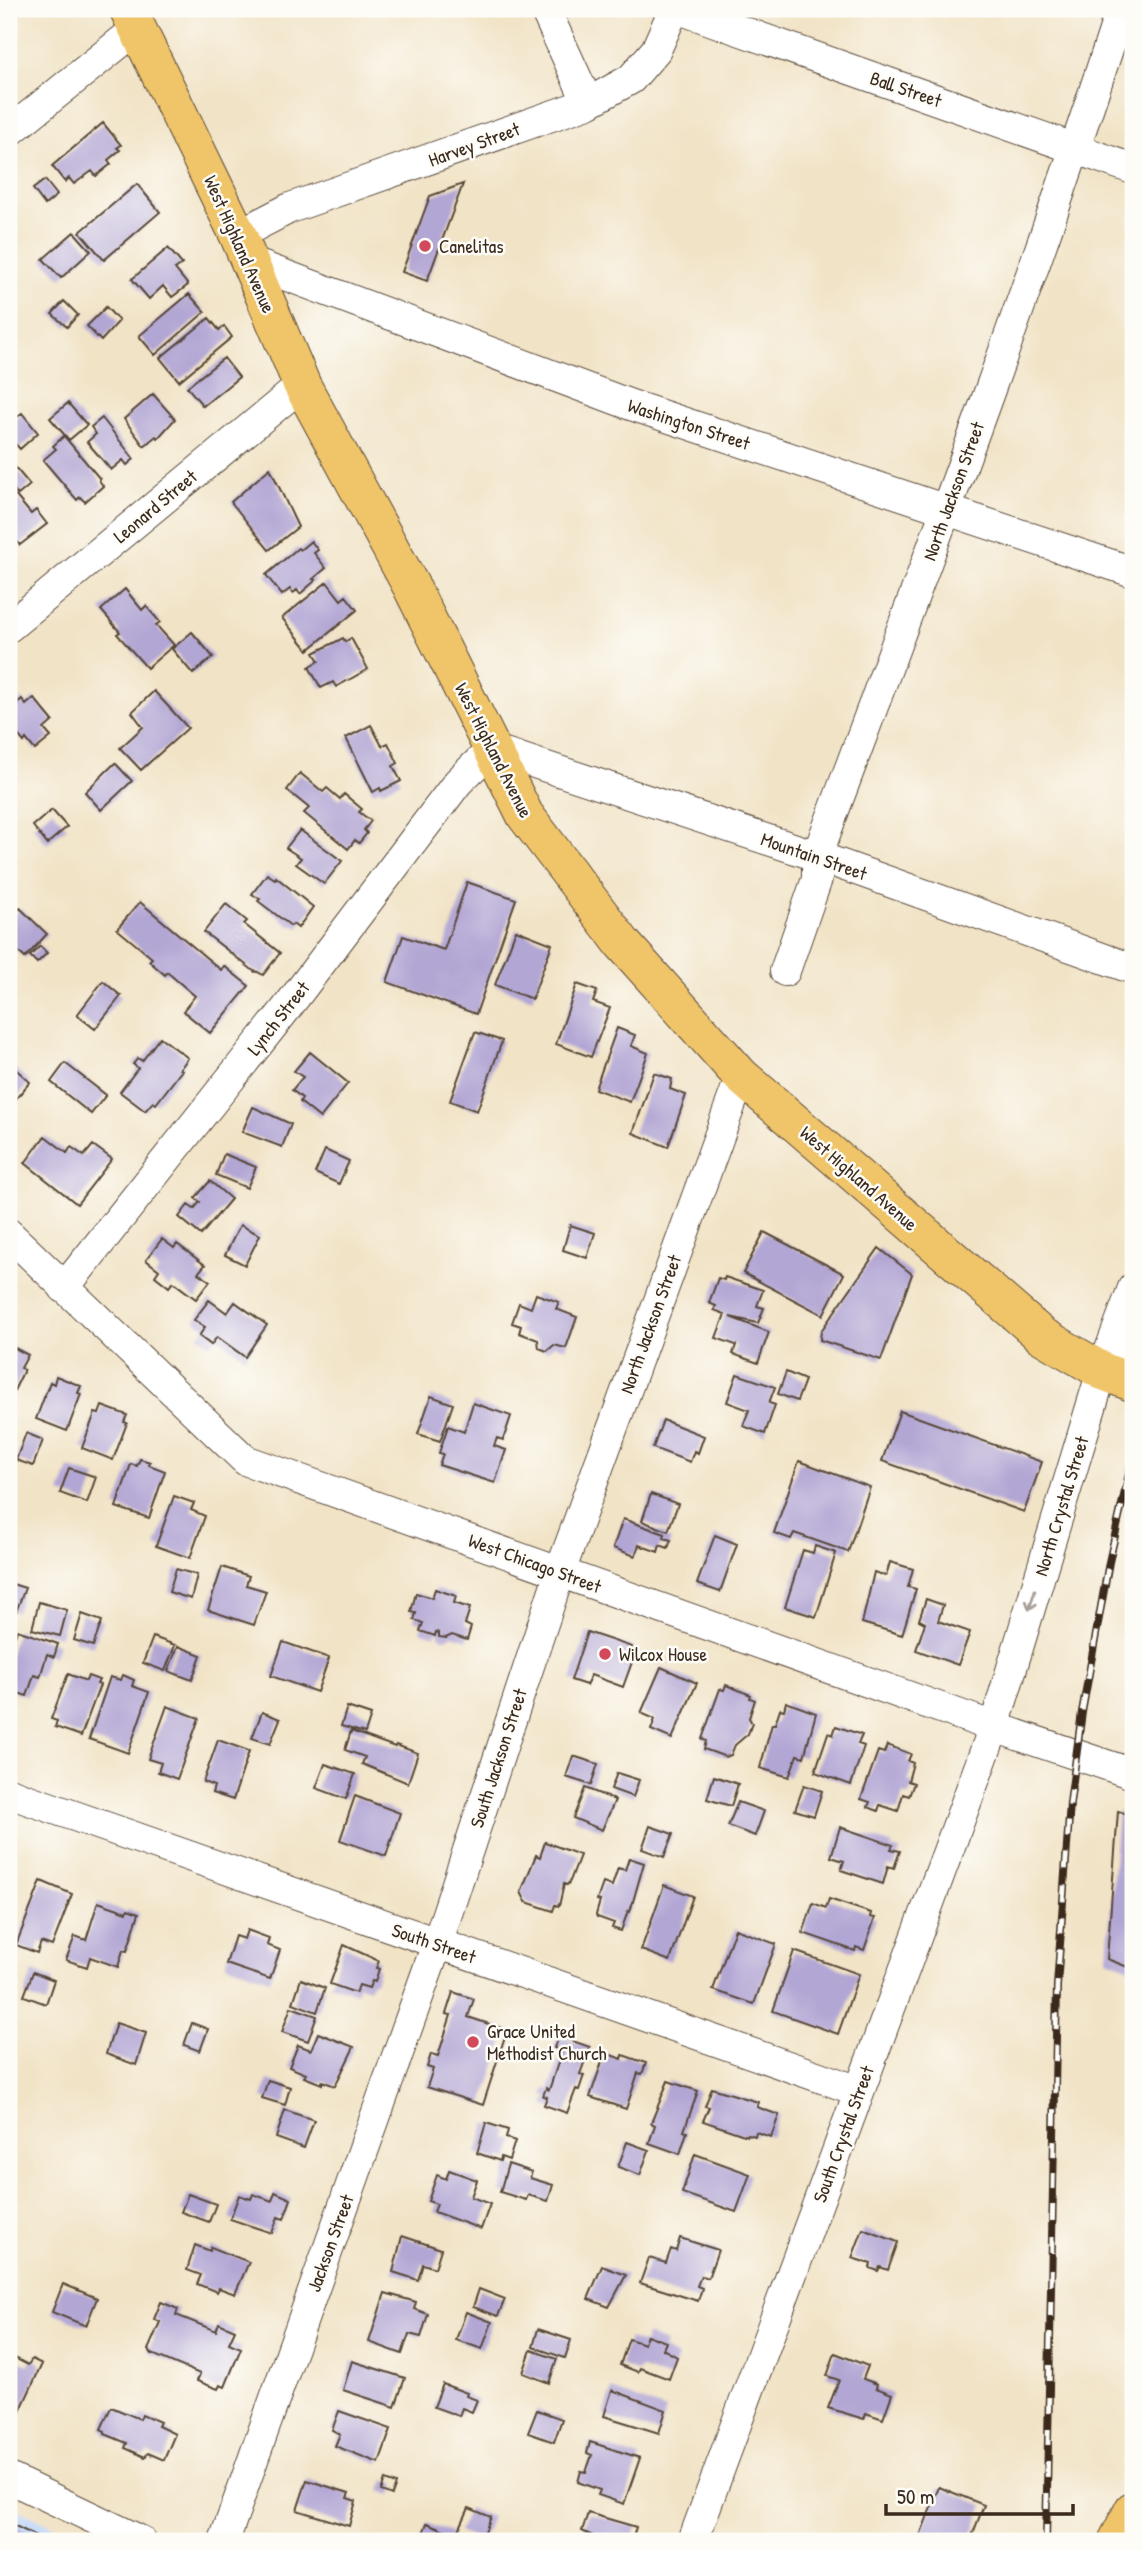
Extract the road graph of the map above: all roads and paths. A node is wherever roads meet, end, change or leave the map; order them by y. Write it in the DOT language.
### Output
graph roads {
  1 [pos="545,9"];
  2 [pos="676,9"];
  3 [pos="1121,9"];
  4 [pos="133,18"];
  5 [pos="588,103"];
  6 [pos="9,132"];
  7 [pos="1076,149"];
  8 [pos="1133,169"];
  9 [pos="244,248"];
  10 [pos="302,385"];
  11 [pos="946,509"];
  12 [pos="1133,572"];
  13 [pos="9,627"];
  14 [pos="492,749"];
  15 [pos="817,856"];
  16 [pos="1133,969"];
  17 [pos="785,971"];
  18 [pos="741,1076"];
  19 [pos="9,1234"];
  20 [pos="1133,1287"];
  21 [pos="64,1288"];
  22 [pos="1117,1377"];
  23 [pos="560,1572"];
  24 [pos="993,1727"];
  25 [pos="1133,1774"];
  26 [pos="9,1793"];
  27 [pos="437,1944"];
  28 [pos="859,2091"];
  29 [pos="9,2478"];
  30 [pos="1133,2510"];
  31 [pos="96,2532"];
  32 [pos="141,2541"];
  33 [pos="223,2541"];
  34 [pos="693,2541"];
  35 [pos="1117,2541"];
  1 -- 5 [label="street"];
  2 -- 5 [label="street, Harvey Street"];
  2 -- 7 [label="street, Ball Street"];
  3 -- 7 [label="street, North Jackson Street"];
  4 -- 6 [label="street"];
  4 -- 9 [label="main road, West Highland Avenue"];
  5 -- 9 [label="street, Harvey Street"];
  7 -- 8 [label="street, Ball Street"];
  7 -- 11 [label="street, North Jackson Street"];
  9 -- 10 [label="main road, West Highland Avenue"];
  9 -- 11 [label="street, Washington Street"];
  10 -- 13 [label="street, Leonard Street"];
  10 -- 14 [label="main road, West Highland Avenue"];
  11 -- 12 [label="street, Washington Street"];
  11 -- 15 [label="street, North Jackson Street"];
  14 -- 15 [label="street, Mountain Street"];
  14 -- 18 [label="main road, West Highland Avenue"];
  14 -- 21 [label="street, Lynch Street"];
  15 -- 16 [label="street, Mountain Street"];
  15 -- 17 [label="street, North Jackson Street"];
  18 -- 22 [label="main road, West Highland Avenue"];
  18 -- 23 [label="street, North Jackson Street"];
  19 -- 21 [label="street, West Chicago Street"];
  20 -- 22 [label="street, North Crystal Street"];
  21 -- 23 [label="street, West Chicago Street"];
  22 -- 24 [label="street, North Crystal Street, one-way"];
  23 -- 24 [label="street, West Chicago Street"];
  23 -- 27 [label="street, South Jackson Street"];
  24 -- 25 [label="street, West Chicago Street"];
  24 -- 28 [label="street, South Crystal Street"];
  26 -- 27 [label="street, South Street"];
  27 -- 28 [label="street, South Street"];
  27 -- 33 [label="street, Jackson Street"];
  28 -- 34 [label="street, South Crystal Street"];
  29 -- 31 [label="street"];
  30 -- 35 [label="main road"];
  31 -- 32 [label="street"];
}
